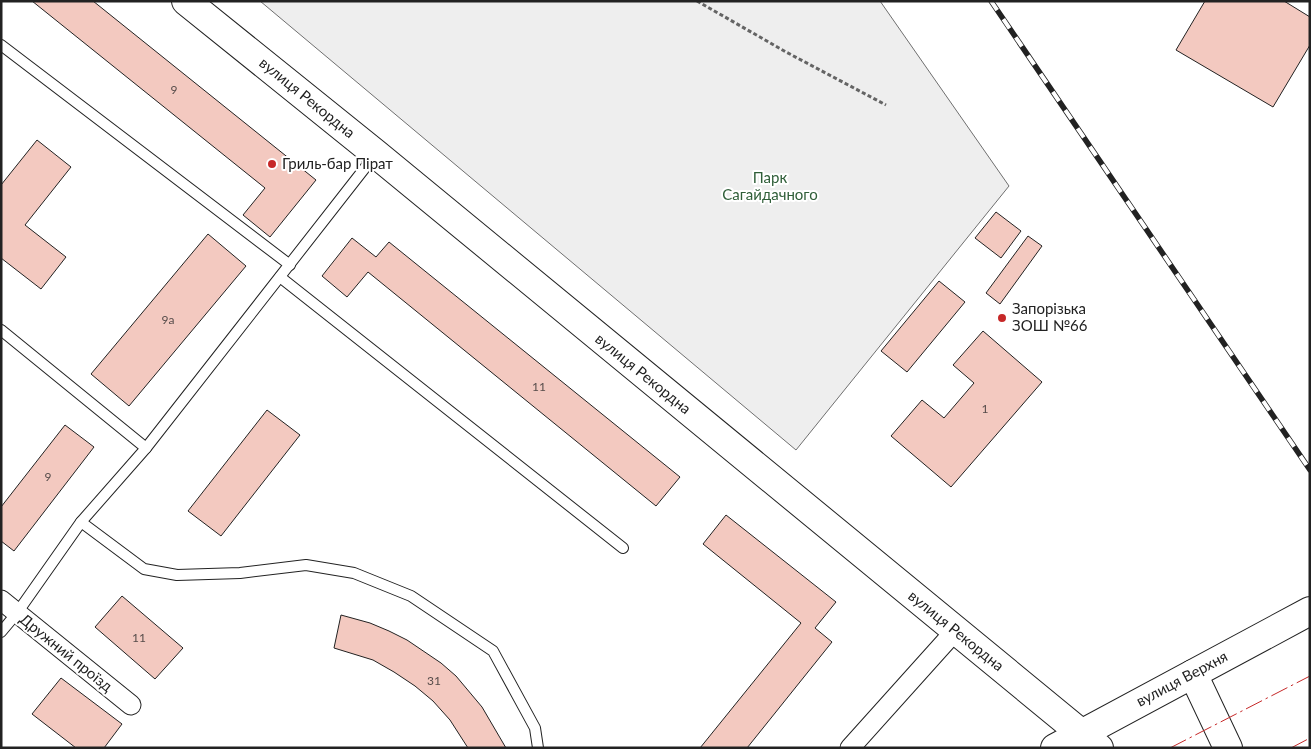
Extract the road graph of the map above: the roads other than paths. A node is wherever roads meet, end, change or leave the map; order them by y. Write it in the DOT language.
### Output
graph roads {
  1 [pos="186,1"];
  2 [pos="1,45"];
  3 [pos="376,154"];
  4 [pos="290,265"];
  5 [pos="280,277"];
  6 [pos="1,330"];
  7 [pos="146,448"];
  8 [pos="81,522"];
  9 [pos="623,548"];
  10 [pos="1,600"];
  11 [pos="1310,611"];
  12 [pos="17,613"];
  13 [pos="956,630"];
  14 [pos="1,632"];
  15 [pos="1192,674"];
  16 [pos="131,705"];
  17 [pos="1090,741"];
  18 [pos="538,748"];
  19 [pos="850,748"];
  20 [pos="1055,748"];
  21 [pos="1228,748"];
  1 -- 3 [label="street, вулиця Рекордна"];
  2 -- 4 [label="lane"];
  3 -- 4 [label="lane"];
  3 -- 13 [label="street, вулиця Рекордна"];
  4 -- 5 [label="lane"];
  5 -- 7 [label="lane"];
  5 -- 9 [label="lane"];
  6 -- 7 [label="lane"];
  7 -- 8 [label="lane"];
  8 -- 12 [label="lane"];
  8 -- 18 [label="lane"];
  10 -- 12 [label="street, Дружний проїзд"];
  11 -- 15 [label="street, вулиця Верхня"];
  12 -- 14 [label="lane"];
  12 -- 16 [label="street, Дружний проїзд"];
  13 -- 17 [label="street, вулиця Рекордна"];
  13 -- 19 [label="street"];
  15 -- 17 [label="street, вулиця Верхня"];
  15 -- 21 [label="street"];
  17 -- 20 [label="street, вулиця Верхня"];
}
